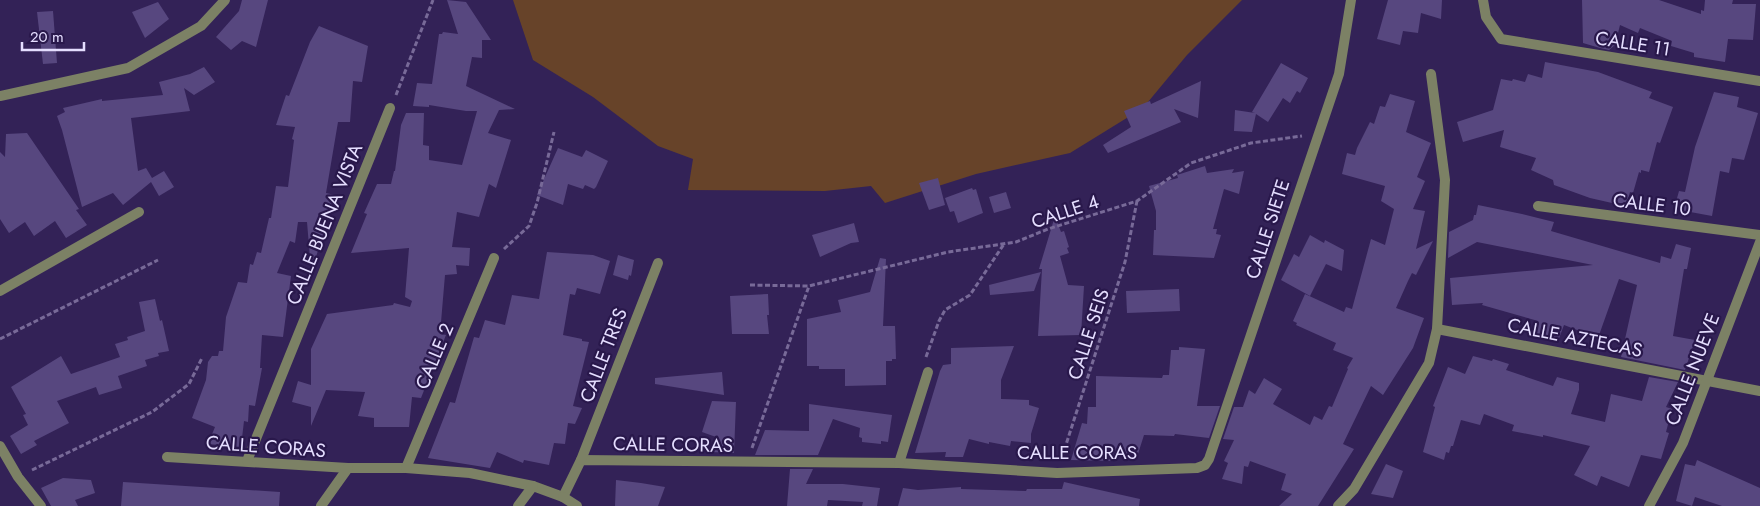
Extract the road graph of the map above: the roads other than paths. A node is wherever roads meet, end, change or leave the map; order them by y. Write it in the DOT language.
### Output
graph roads {
  1 [pos="225,0"];
  2 [pos="1351,0"];
  3 [pos="1483,0"];
  4 [pos="1431,74"];
  5 [pos="1760,81"];
  6 [pos="0,96"];
  7 [pos="390,108"];
  8 [pos="1538,206"];
  9 [pos="139,212"];
  10 [pos="1760,235"];
  11 [pos="1760,242"];
  12 [pos="494,258"];
  13 [pos="658,263"];
  14 [pos="0,291"];
  15 [pos="1437,329"];
  16 [pos="928,372"];
  17 [pos="1706,380"];
  18 [pos="1760,391"];
  19 [pos="0,446"];
  20 [pos="167,457"];
  21 [pos="580,460"];
  22 [pos="247,462"];
  23 [pos="899,463"];
  24 [pos="1205,465"];
  25 [pos="348,468"];
  26 [pos="406,468"];
  27 [pos="533,486"];
  28 [pos="563,498"];
  29 [pos="42,506"];
  30 [pos="321,506"];
  31 [pos="518,506"];
  32 [pos="577,506"];
  33 [pos="1338,506"];
  34 [pos="1649,506"];
  1 -- 6 [label="street"];
  2 -- 24 [label="street, CALLE SIETE"];
  3 -- 5 [label="street, CALLE 11"];
  4 -- 15 [label="street"];
  7 -- 22 [label="street, CALLE BUENA VISTA"];
  8 -- 10 [label="street, CALLE 10"];
  9 -- 14 [label="street"];
  11 -- 17 [label="street, CALLE NUEVE"];
  12 -- 26 [label="street, CALLE 2"];
  13 -- 21 [label="street, CALLE TRES"];
  15 -- 17 [label="street, CALLE AZTECAS"];
  15 -- 33 [label="street"];
  16 -- 23 [label="street"];
  17 -- 18 [label="street, CALLE AZTECAS"];
  17 -- 34 [label="street, CALLE NUEVE"];
  19 -- 29 [label="street"];
  20 -- 22 [label="street, CALLE CORAS"];
  21 -- 23 [label="street, CALLE CORAS"];
  21 -- 28 [label="street"];
  22 -- 25 [label="street, CALLE CORAS"];
  23 -- 24 [label="street, CALLE CORAS"];
  25 -- 26 [label="street, CALLE CORAS"];
  25 -- 30 [label="street"];
  26 -- 27 [label="street, CALLE CORAS"];
  27 -- 28 [label="street, CALLE CORAS"];
  27 -- 31 [label="street"];
  28 -- 32 [label="street, CALLE CORAS"];
}
